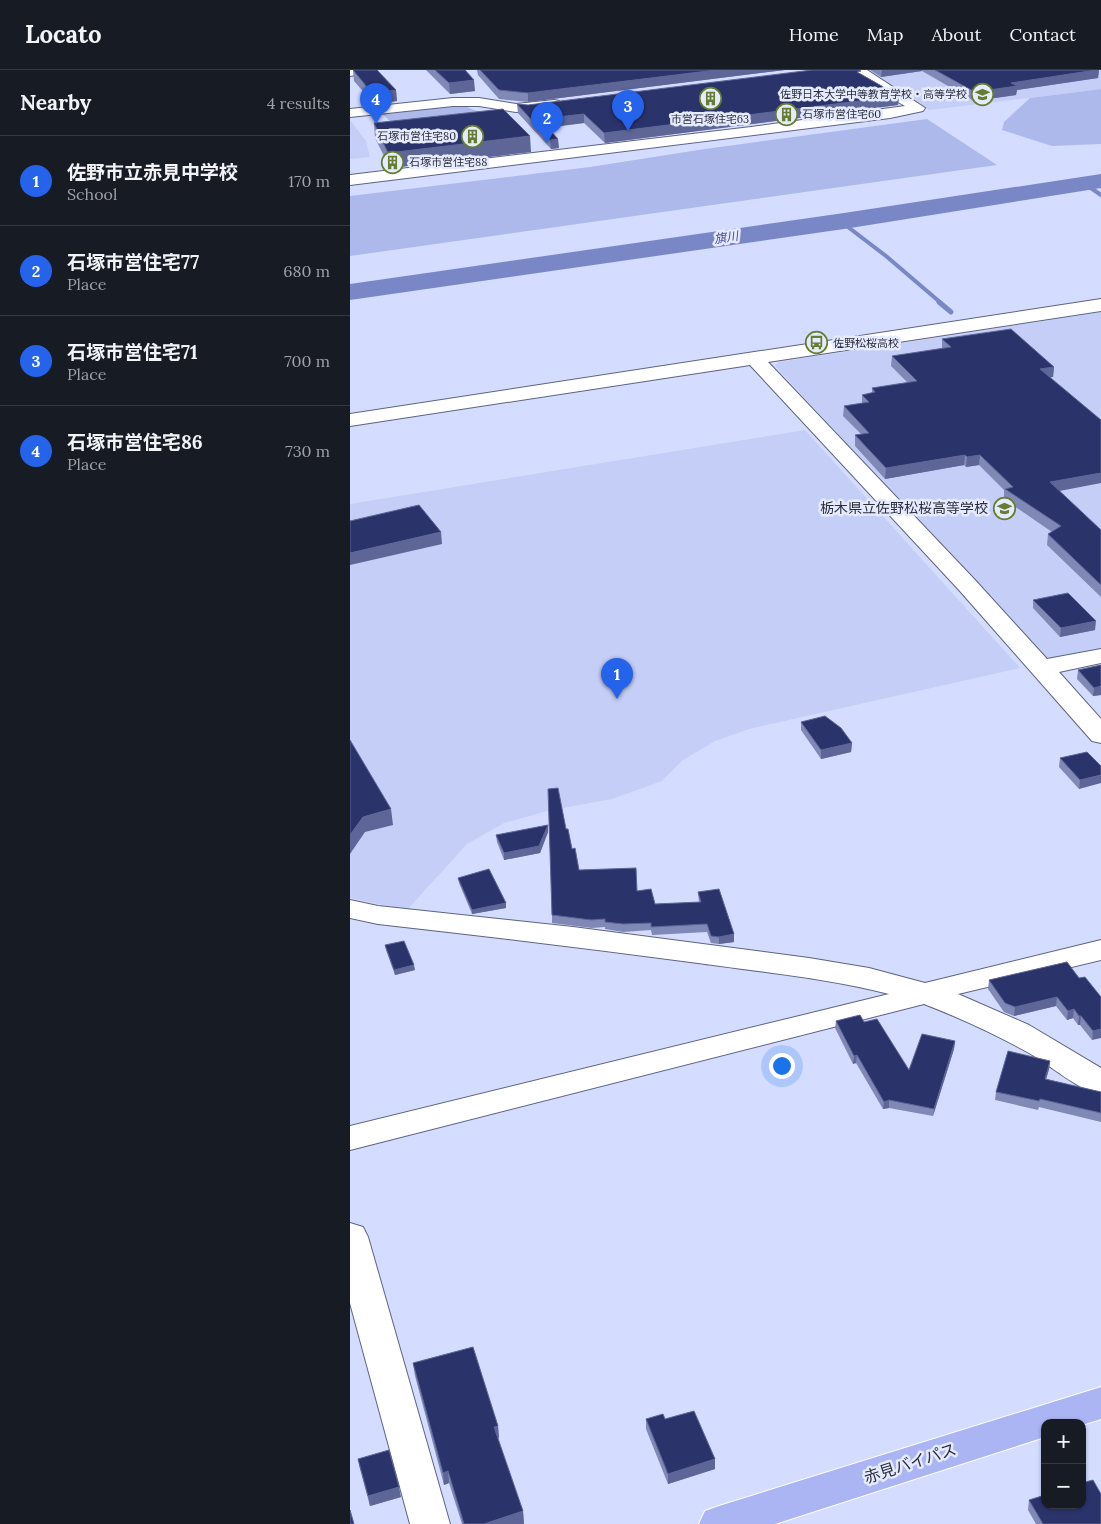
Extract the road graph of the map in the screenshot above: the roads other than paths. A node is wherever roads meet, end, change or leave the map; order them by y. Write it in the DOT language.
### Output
graph roads {
  1 [pos="364,70"];
  2 [pos="858,70"];
  3 [pos="350,72"];
  4 [pos="570,102"];
  5 [pos="350,113"];
  6 [pos="533,142"];
  7 [pos="547,157"];
  8 [pos="350,180"];
  9 [pos="1101,305"];
  10 [pos="754,358"];
  11 [pos="350,420"];
  12 [pos="1101,656"];
  13 [pos="1042,668"];
  14 [pos="1101,734"];
  15 [pos="350,908"];
  16 [pos="1101,950"];
  17 [pos="926,994"];
  18 [pos="1101,1084"];
  19 [pos="350,1138"];
  20 [pos="350,1237"];
  21 [pos="1101,1403"];
  22 [pos="430,1524"];
  23 [pos="720,1524"];
  1 -- 3 [label="street"];
  2 -- 7 [label="street"];
  4 -- 5 [label="street"];
  6 -- 7 [label="street"];
  7 -- 8 [label="street"];
  9 -- 10 [label="street"];
  10 -- 11 [label="street"];
  10 -- 13 [label="street"];
  12 -- 13 [label="street"];
  13 -- 14 [label="street"];
  15 -- 17 [label="street"];
  16 -- 17 [label="street"];
  17 -- 18 [label="street"];
  17 -- 19 [label="street"];
  20 -- 22 [label="street"];
  21 -- 23 [label="main road, 赤見バイパス"];
}
